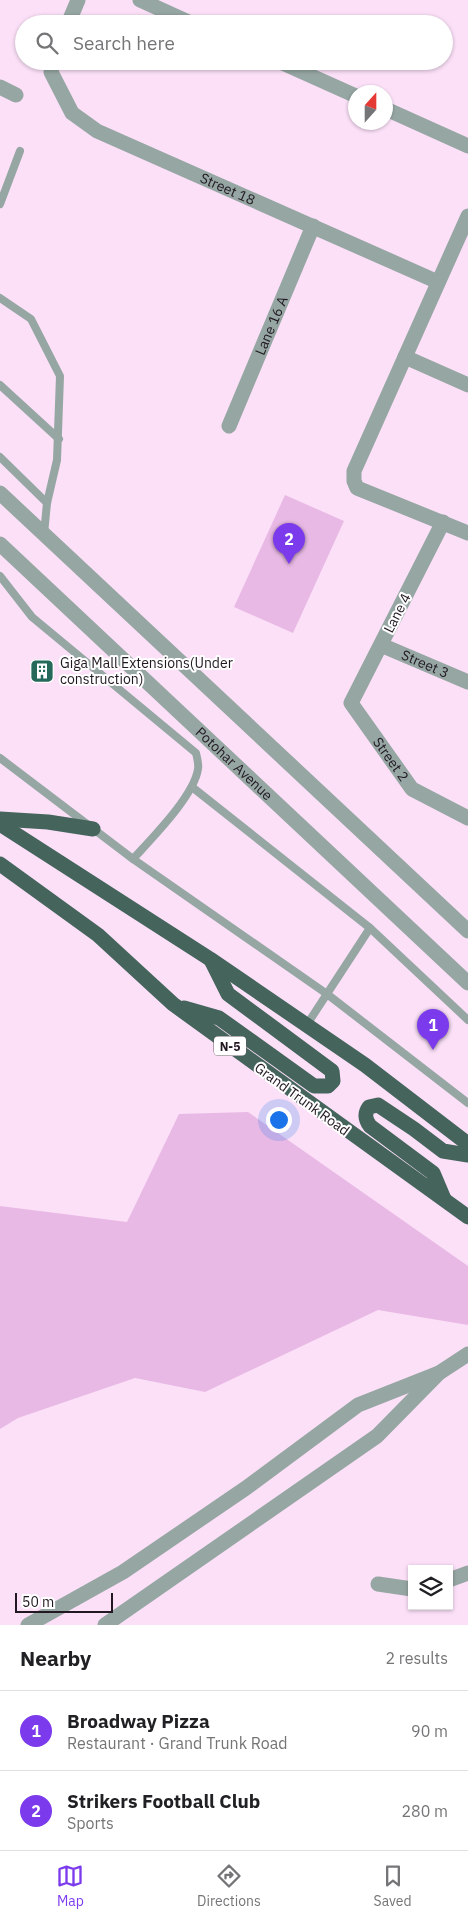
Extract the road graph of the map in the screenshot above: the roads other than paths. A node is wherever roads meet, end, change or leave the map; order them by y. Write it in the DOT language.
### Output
graph roads {
  1 [pos="78,0"];
  2 [pos="140,0"];
  3 [pos="72,15"];
  4 [pos="173,15"];
  5 [pos="52,70"];
  6 [pos="298,70"];
  7 [pos="0,87"];
  8 [pos="348,92"];
  9 [pos="16,94"];
  10 [pos="393,112"];
  11 [pos="468,146"];
  12 [pos="20,151"];
  13 [pos="0,204"];
  14 [pos="468,216"];
  15 [pos="313,226"];
  16 [pos="464,235"];
  17 [pos="438,282"];
  18 [pos="0,298"];
  19 [pos="405,356"];
  20 [pos="0,385"];
  21 [pos="468,385"];
  22 [pos="229,426"];
  23 [pos="59,439"];
  24 [pos="0,457"];
  25 [pos="0,492"];
  26 [pos="47,502"];
  27 [pos="443,522"];
  28 [pos="468,533"];
  29 [pos="44,534"];
  30 [pos="0,544"];
  31 [pos="0,576"];
  32 [pos="381,645"];
  33 [pos="468,682"];
  34 [pos="351,703"];
  35 [pos="0,758"];
  36 [pos="192,787"];
  37 [pos="468,818"];
  38 [pos="0,819"];
  39 [pos="0,824"];
  40 [pos="93,829"];
  41 [pos="133,859"];
  42 [pos="0,864"];
  43 [pos="370,928"];
  44 [pos="468,932"];
  45 [pos="210,959"];
  46 [pos="468,983"];
  47 [pos="327,994"];
  48 [pos="172,1004"];
  49 [pos="468,1020"];
  50 [pos="306,1026"];
  51 [pos="468,1103"];
  52 [pos="468,1144"];
  53 [pos="468,1155"];
  54 [pos="444,1199"];
  55 [pos="468,1218"];
  56 [pos="468,1354"];
  57 [pos="439,1373"];
  58 [pos="468,1573"];
  59 [pos="453,1579"];
  60 [pos="378,1584"];
  61 [pos="408,1588"];
  62 [pos="28,1625"];
  63 [pos="105,1625"];
  1 -- 3 [label="street"];
  2 -- 4 [label="street"];
  5 -- 15 [label="street, Street 18"];
  6 -- 8 [label="street"];
  7 -- 9 [label="street"];
  10 -- 11 [label="street"];
  12 -- 13 [label="lane"];
  14 -- 16 [label="street"];
  15 -- 17 [label="street, Street 18"];
  15 -- 22 [label="street, Lane 16 A"];
  16 -- 17 [label="street"];
  17 -- 19 [label="street"];
  18 -- 23 [label="lane"];
  19 -- 21 [label="street"];
  19 -- 27 [label="street"];
  20 -- 23 [label="lane"];
  23 -- 26 [label="lane"];
  24 -- 26 [label="lane"];
  25 -- 29 [label="street"];
  26 -- 29 [label="lane"];
  27 -- 28 [label="street"];
  27 -- 32 [label="street, Lane 4"];
  29 -- 44 [label="street"];
  30 -- 46 [label="street, Potohar Avenue"];
  31 -- 36 [label="lane"];
  32 -- 33 [label="street, Street 3"];
  32 -- 34 [label="street, Lane 4"];
  34 -- 37 [label="street, Street 2"];
  35 -- 40 [label="lane"];
  36 -- 41 [label="lane"];
  36 -- 43 [label="lane"];
  38 -- 40 [label="highway"];
  39 -- 45 [label="highway"];
  40 -- 41 [label="lane"];
  41 -- 47 [label="lane"];
  42 -- 48 [label="highway, Grand Trunk Road / N-5"];
  43 -- 47 [label="lane"];
  43 -- 49 [label="lane"];
  45 -- 48 [label="highway"];
  45 -- 50 [label="highway"];
  47 -- 50 [label="lane"];
  47 -- 51 [label="lane"];
  48 -- 54 [label="highway, Grand Trunk Road / N-5"];
  50 -- 52 [label="highway"];
  53 -- 54 [label="highway"];
  54 -- 55 [label="highway, Grand Trunk Road / N-5"];
  56 -- 57 [label="street"];
  57 -- 62 [label="street"];
  57 -- 63 [label="street"];
  58 -- 59 [label="street"];
  60 -- 61 [label="street"];
}
